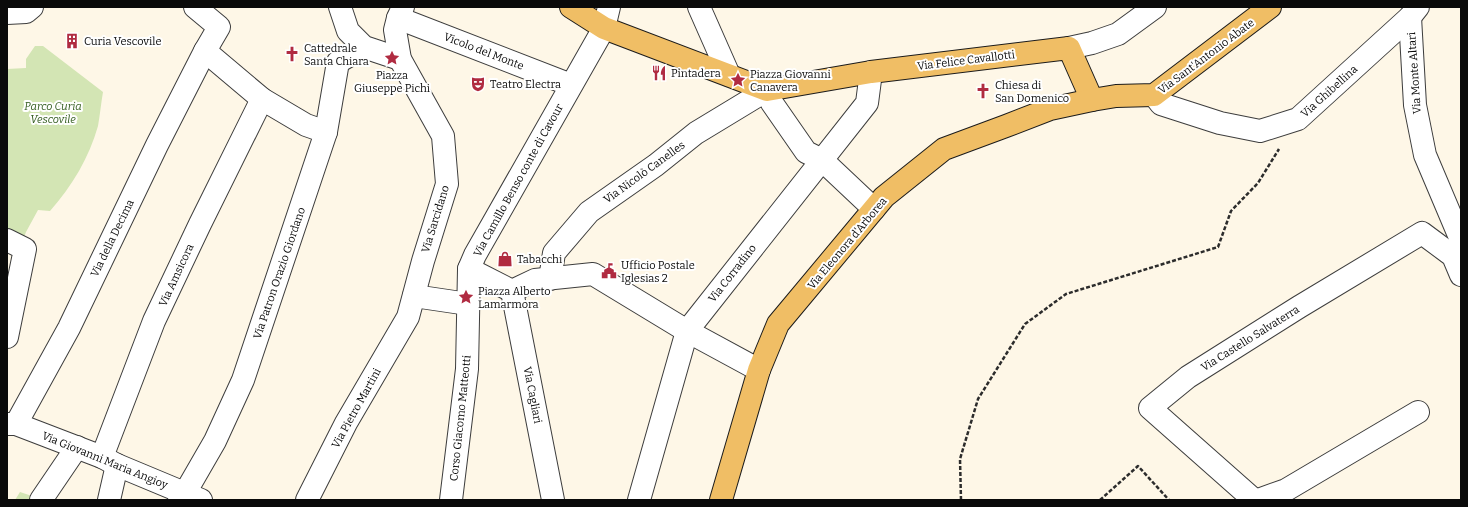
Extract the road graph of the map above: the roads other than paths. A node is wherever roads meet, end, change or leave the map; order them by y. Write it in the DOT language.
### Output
graph roads {
  1 [pos="32,7"];
  2 [pos="195,7"];
  3 [pos="340,7"];
  4 [pos="571,7"];
  5 [pos="609,7"];
  6 [pos="699,7"];
  7 [pos="1155,7"];
  8 [pos="1270,7"];
  9 [pos="1414,12"];
  10 [pos="7,13"];
  11 [pos="398,18"];
  12 [pos="604,28"];
  13 [pos="364,47"];
  14 [pos="1069,48"];
  15 [pos="205,50"];
  16 [pos="400,59"];
  17 [pos="871,72"];
  18 [pos="729,75"];
  19 [pos="571,85"];
  20 [pos="767,90"];
  21 [pos="1154,95"];
  22 [pos="262,99"];
  23 [pos="1092,100"];
  24 [pos="326,132"];
  25 [pos="822,160"];
  26 [pos="874,209"];
  27 [pos="7,240"];
  28 [pos="1461,240"];
  29 [pos="469,270"];
  30 [pos="1461,275"];
  31 [pos="550,279"];
  32 [pos="512,291"];
  33 [pos="414,296"];
  34 [pos="468,304"];
  35 [pos="408,317"];
  36 [pos="687,331"];
  37 [pos="7,338"];
  38 [pos="759,370"];
  39 [pos="1418,412"];
  40 [pos="12,424"];
  41 [pos="77,446"];
  42 [pos="110,461"];
  43 [pos="188,498"];
  44 [pos="41,500"];
  45 [pos="109,500"];
  46 [pos="306,500"];
  47 [pos="451,500"];
  48 [pos="553,500"];
  49 [pos="639,500"];
  50 [pos="721,500"];
  51 [pos="1254,500"];
  52 [pos="1258,500"];
  1 -- 10 [label="street"];
  2 -- 15 [label="street, Via della Decima"];
  3 -- 13 [label="street"];
  4 -- 12 [label="main road"];
  5 -- 12 [label="street, Via Camillo Benso conte di Cavour"];
  6 -- 18 [label="street"];
  7 -- 14 [label="street, Via Felice Cavallotti"];
  8 -- 21 [label="main road, Via Sant'Antonio Abate"];
  9 -- 21 [label="street, Via Ghibellina"];
  9 -- 28 [label="street, Via Monte Altari"];
  11 -- 16 [label="street"];
  11 -- 19 [label="street, Vicolo del Monte"];
  12 -- 18 [label="main road"];
  12 -- 19 [label="street, Via Camillo Benso conte di Cavour"];
  13 -- 16 [label="street"];
  13 -- 24 [label="street, Via Patron Orazio Giordano"];
  14 -- 17 [label="main road, Via Felice Cavallotti"];
  14 -- 23 [label="main road"];
  15 -- 22 [label="street"];
  15 -- 40 [label="street, Via della Decima"];
  16 -- 33 [label="street, Via Sarcidano"];
  17 -- 20 [label="main road, Via Felice Cavallotti"];
  17 -- 25 [label="street, Via Corradino"];
  18 -- 20 [label="main road"];
  19 -- 29 [label="street, Via Camillo Benso conte di Cavour"];
  20 -- 25 [label="street"];
  20 -- 31 [label="street, Via Nicolò Canelles"];
  21 -- 23 [label="main road, Via Sant'Antonio Abate"];
  22 -- 24 [label="street"];
  22 -- 42 [label="street, Via Amsicora"];
  23 -- 26 [label="main road, Via Eleonora d'Arborea"];
  24 -- 43 [label="street, Via Patron Orazio Giordano"];
  25 -- 26 [label="street"];
  25 -- 36 [label="street, Via Corradino"];
  26 -- 38 [label="main road, Via Eleonora d'Arborea"];
  27 -- 37 [label="street"];
  29 -- 32 [label="street"];
  29 -- 34 [label="street"];
  30 -- 51 [label="street, Via Castello Salvaterra"];
  31 -- 32 [label="street"];
  31 -- 36 [label="street"];
  32 -- 48 [label="street, Via Cagliari"];
  33 -- 34 [label="street"];
  33 -- 35 [label="street, Via Sarcidano"];
  34 -- 47 [label="street, Corso Giacomo Matteotti"];
  35 -- 46 [label="street, Via Pietro Martini"];
  36 -- 38 [label="street"];
  36 -- 49 [label="street, Via Corradino"];
  38 -- 50 [label="main road, Via Eleonora d'Arborea"];
  39 -- 52 [label="street"];
  40 -- 41 [label="street, Via Giovanni Maria Angioy"];
  41 -- 42 [label="street, Via Giovanni Maria Angioy"];
  41 -- 44 [label="street"];
  42 -- 43 [label="street, Via Giovanni Maria Angioy"];
  42 -- 45 [label="street, Via Amsicora"];
}
